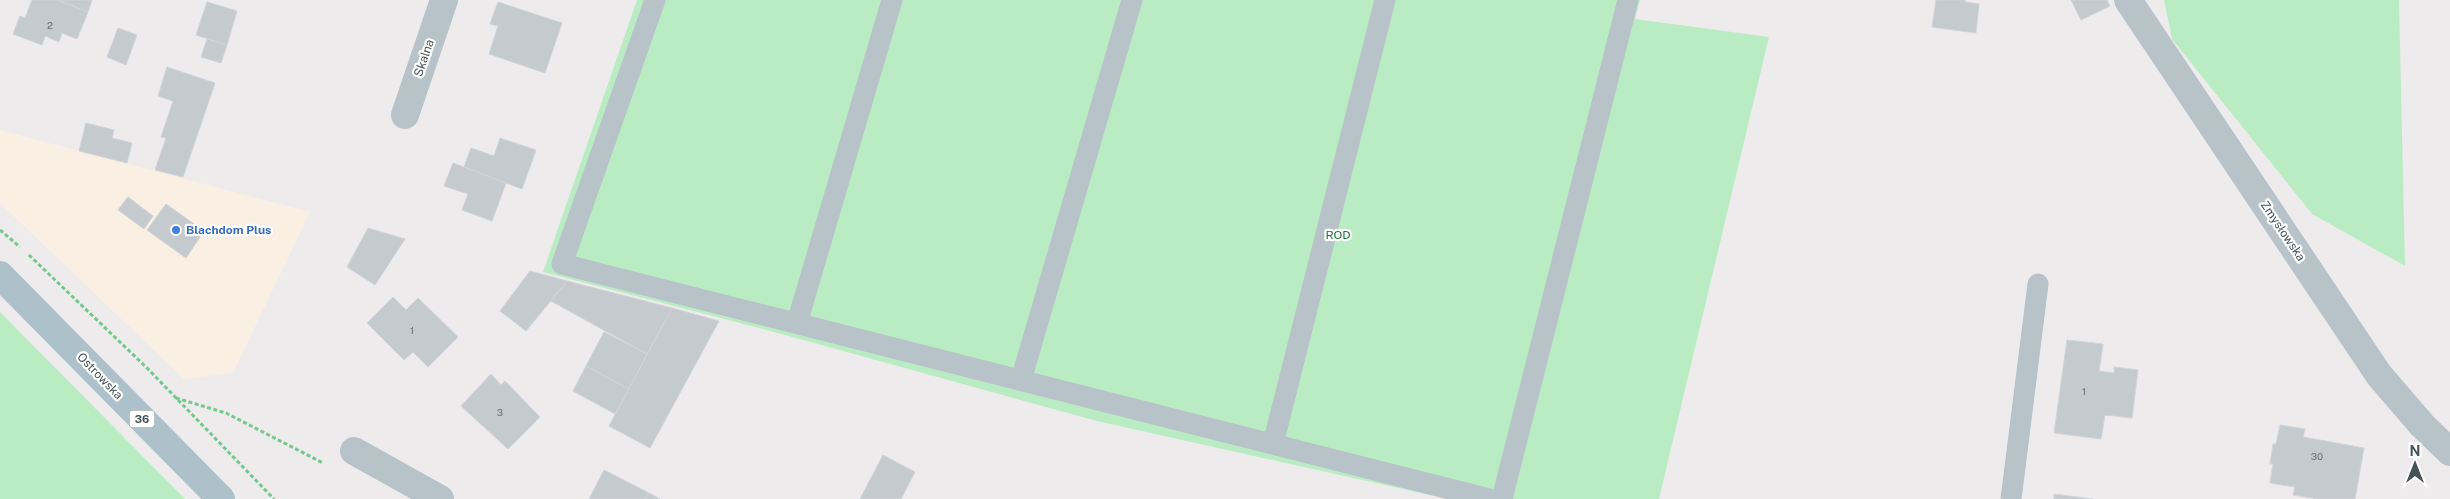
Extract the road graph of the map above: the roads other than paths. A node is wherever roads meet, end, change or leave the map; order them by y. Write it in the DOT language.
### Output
graph roads {
  1 [pos="444,0"];
  2 [pos="655,0"];
  3 [pos="892,0"];
  4 [pos="1132,0"];
  5 [pos="1385,0"];
  6 [pos="1628,0"];
  7 [pos="2128,0"];
  8 [pos="405,115"];
  9 [pos="0,275"];
  10 [pos="2038,284"];
  11 [pos="798,323"];
  12 [pos="1021,380"];
  13 [pos="1273,444"];
  14 [pos="354,451"];
  15 [pos="2450,452"];
  16 [pos="220,499"];
  17 [pos="440,499"];
  18 [pos="1489,499"];
  19 [pos="1502,499"];
  20 [pos="2011,499"];
  1 -- 8 [label="street, Skalna"];
  2 -- 11 [label="lane"];
  3 -- 11 [label="lane"];
  4 -- 12 [label="lane"];
  5 -- 13 [label="lane"];
  6 -- 19 [label="lane"];
  7 -- 15 [label="street, Zmysłowska"];
  9 -- 16 [label="main road, Ostrowska / 36"];
  10 -- 20 [label="lane"];
  11 -- 12 [label="lane"];
  12 -- 13 [label="lane"];
  13 -- 18 [label="lane"];
  14 -- 17 [label="street"];
}
